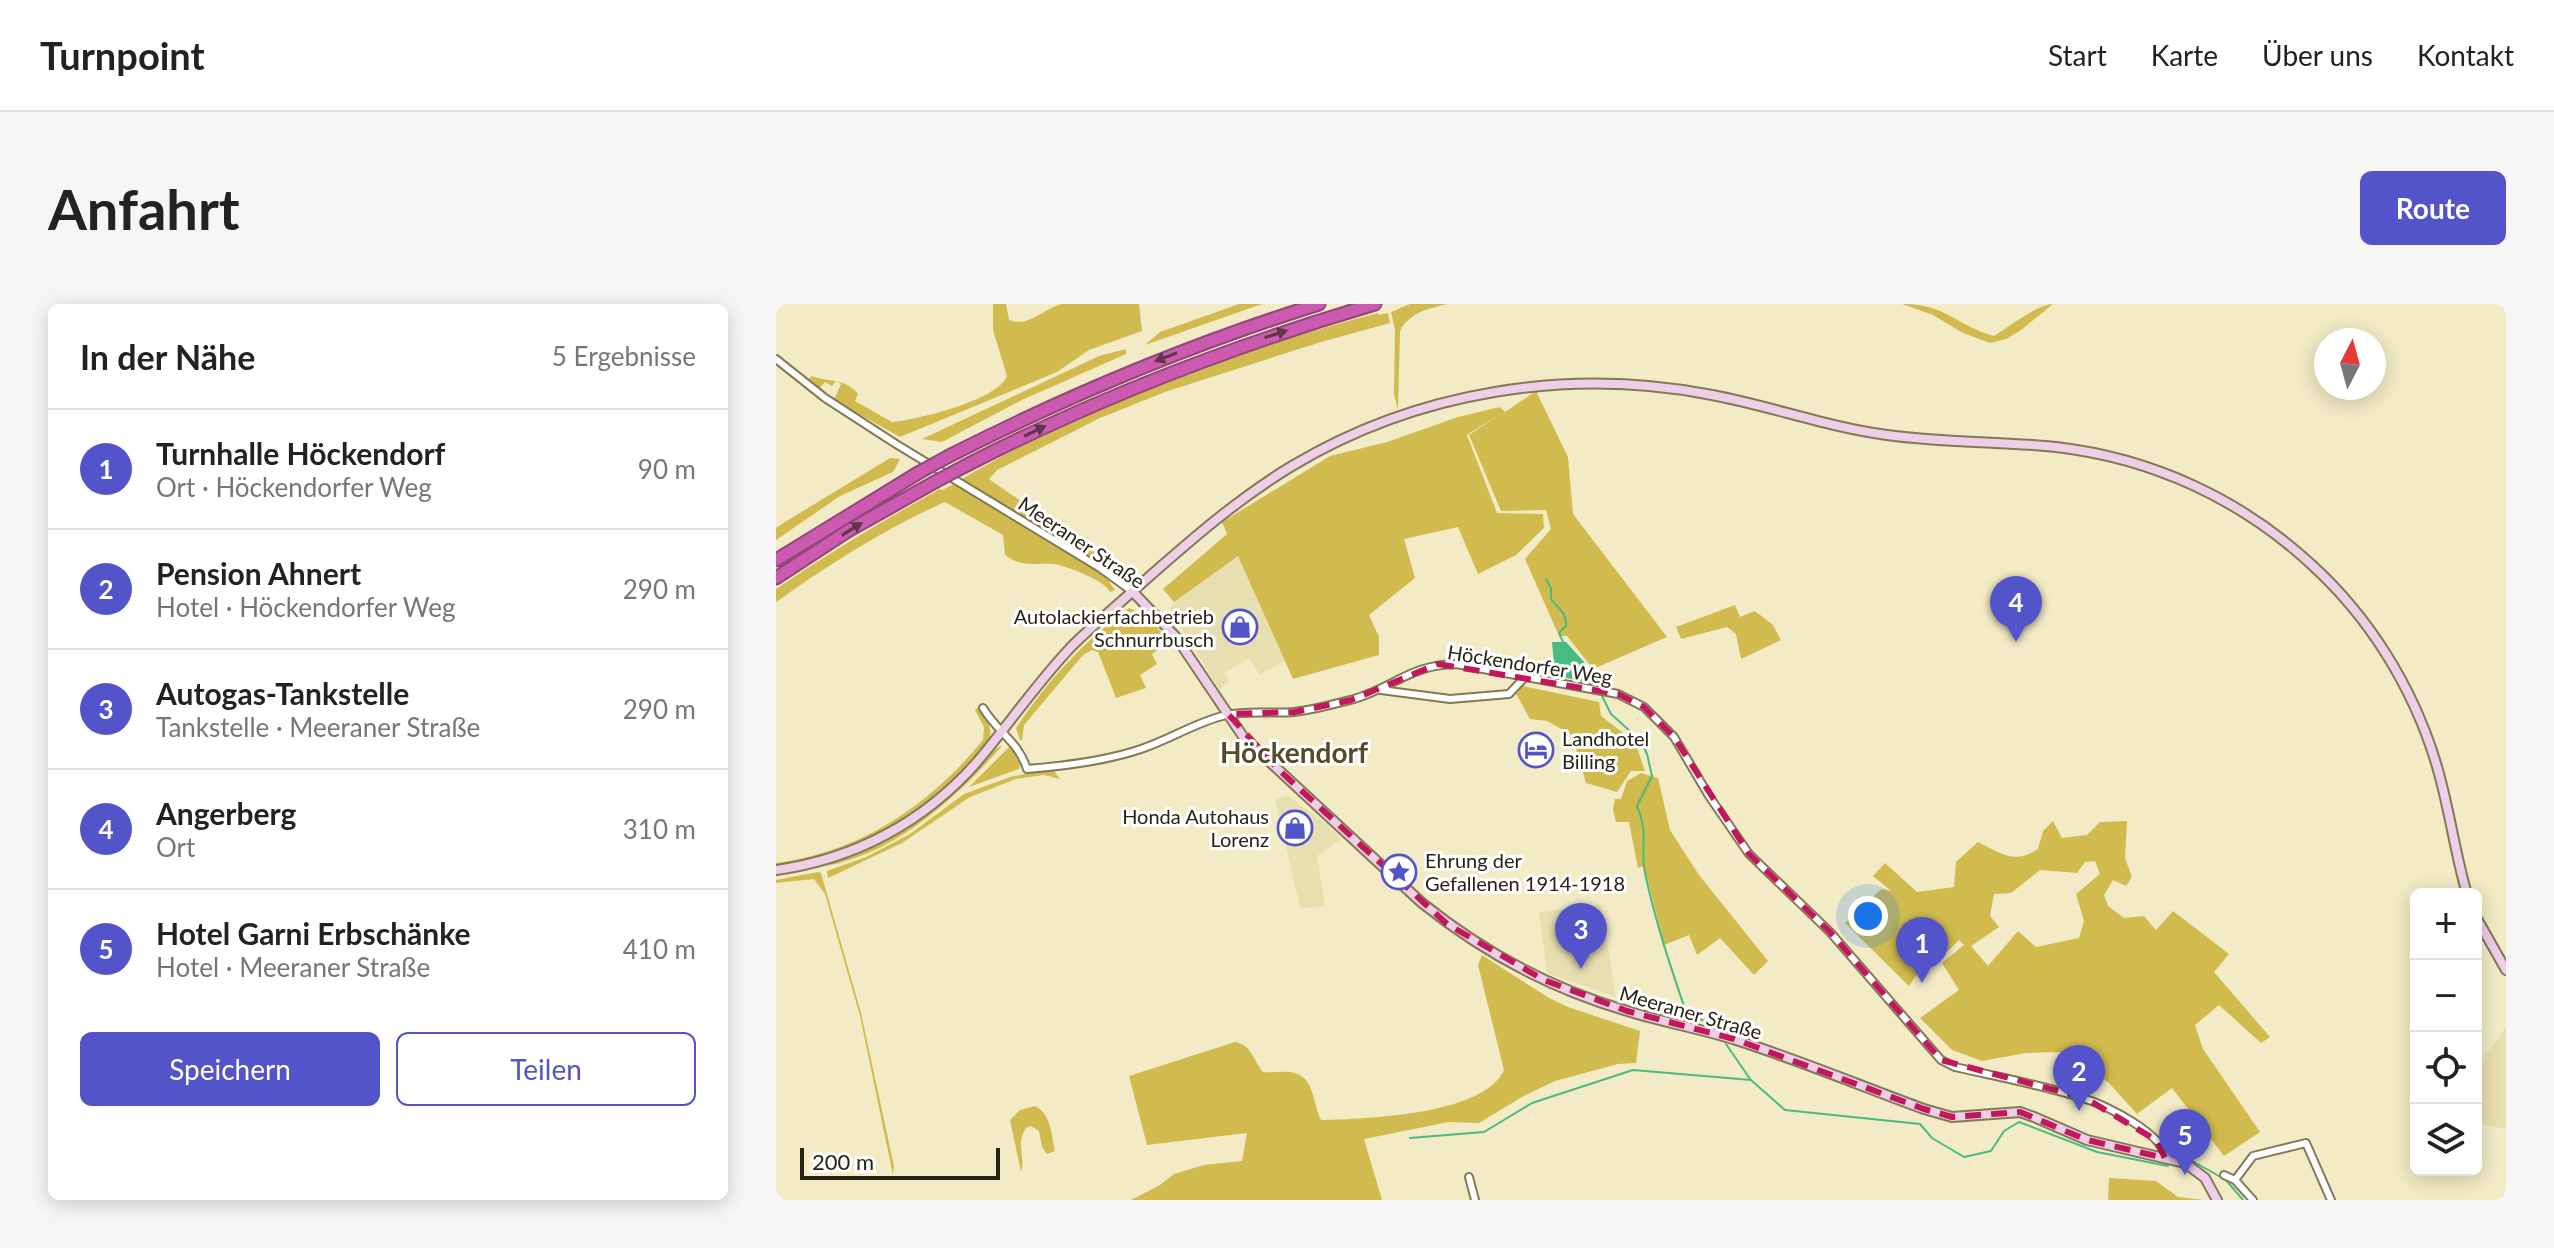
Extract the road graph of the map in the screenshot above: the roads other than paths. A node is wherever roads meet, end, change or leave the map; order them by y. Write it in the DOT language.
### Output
graph roads {
  1 [pos="1319,304"];
  2 [pos="1375,304"];
  3 [pos="776,359"];
  4 [pos="776,560"];
  5 [pos="776,578"];
  6 [pos="1133,592"];
  7 [pos="1524,678"];
  8 [pos="1381,690"];
  9 [pos="983,708"];
  10 [pos="1228,714"];
  11 [pos="1001,732"];
  12 [pos="776,870"];
  13 [pos="2466,888"];
  14 [pos="2482,928"];
  15 [pos="2506,970"];
  16 [pos="2165,1158"];
  17 [pos="2224,1175"];
  18 [pos="1469,1177"];
  19 [pos="2235,1180"];
  20 [pos="1475,1200"];
  21 [pos="2217,1200"];
  22 [pos="2253,1200"];
  23 [pos="2331,1200"];
  1 -- 4 [label="highway, one-way, bridge"];
  5 -- 2 [label="highway, one-way, bridge"];
  3 -- 6 [label="street, Meeraner Straße"];
  6 -- 10 [label="main road, Meeraner Straße"];
  6 -- 11 [label="main road"];
  6 -- 13 [label="main road"];
  7 -- 8 [label="street, Höckendorfer Weg"];
  7 -- 8 [label="street"];
  7 -- 16 [label="street, Höckendorfer Weg"];
  8 -- 10 [label="street, Höckendorfer Weg"];
  9 -- 11 [label="street"];
  10 -- 11 [label="street, Höckendorfer Weg"];
  10 -- 16 [label="main road, Meeraner Straße"];
  11 -- 12 [label="main road"];
  14 -- 15 [label="main road"];
  16 -- 21 [label="main road, Meeraner Straße"];
  17 -- 19 [label="street"];
  18 -- 20 [label="street"];
  19 -- 22 [label="street"];
  19 -- 23 [label="street"];
}
